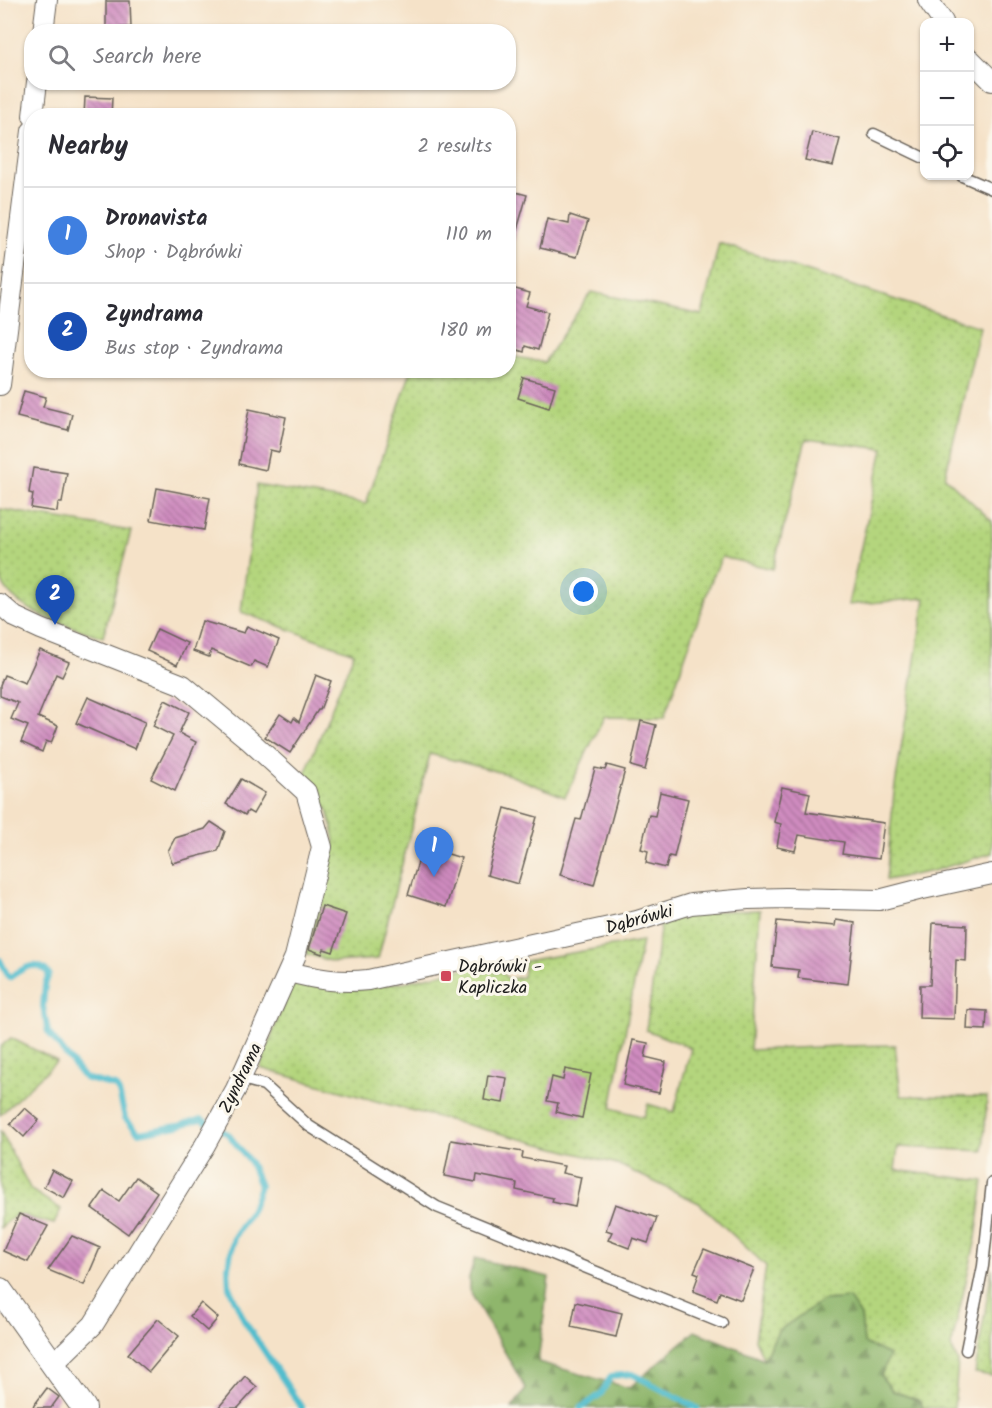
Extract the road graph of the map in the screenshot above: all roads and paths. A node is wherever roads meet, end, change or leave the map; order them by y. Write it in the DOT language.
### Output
graph roads {
  1 [pos="47,0"];
  2 [pos="928,0"];
  3 [pos="940,18"];
  4 [pos="44,24"];
  5 [pos="974,64"];
  6 [pos="992,81"];
  7 [pos="36,90"];
  8 [pos="34,108"];
  9 [pos="874,134"];
  10 [pos="920,156"];
  11 [pos="971,180"];
  12 [pos="992,189"];
  13 [pos="24,194"];
  14 [pos="0,384"];
  15 [pos="0,604"];
  16 [pos="992,874"];
  17 [pos="289,972"];
  18 [pos="242,1079"];
  19 [pos="992,1183"];
  20 [pos="0,1290"];
  21 [pos="722,1323"];
  22 [pos="966,1350"];
  23 [pos="53,1364"];
  24 [pos="84,1408"];
  1 -- 4 [label="street"];
  2 -- 3 [label="street"];
  5 -- 6 [label="street"];
  7 -- 8 [label="street"];
  9 -- 10 [label="lane"];
  11 -- 12 [label="lane"];
  13 -- 14 [label="street"];
  15 -- 17 [label="street, Zyndrama"];
  16 -- 17 [label="street, Dąbrówki"];
  17 -- 18 [label="street, Zyndrama"];
  18 -- 21 [label="lane"];
  18 -- 23 [label="street, Zyndrama"];
  19 -- 22 [label="lane"];
  20 -- 23 [label="street"];
  23 -- 24 [label="street"];
}
